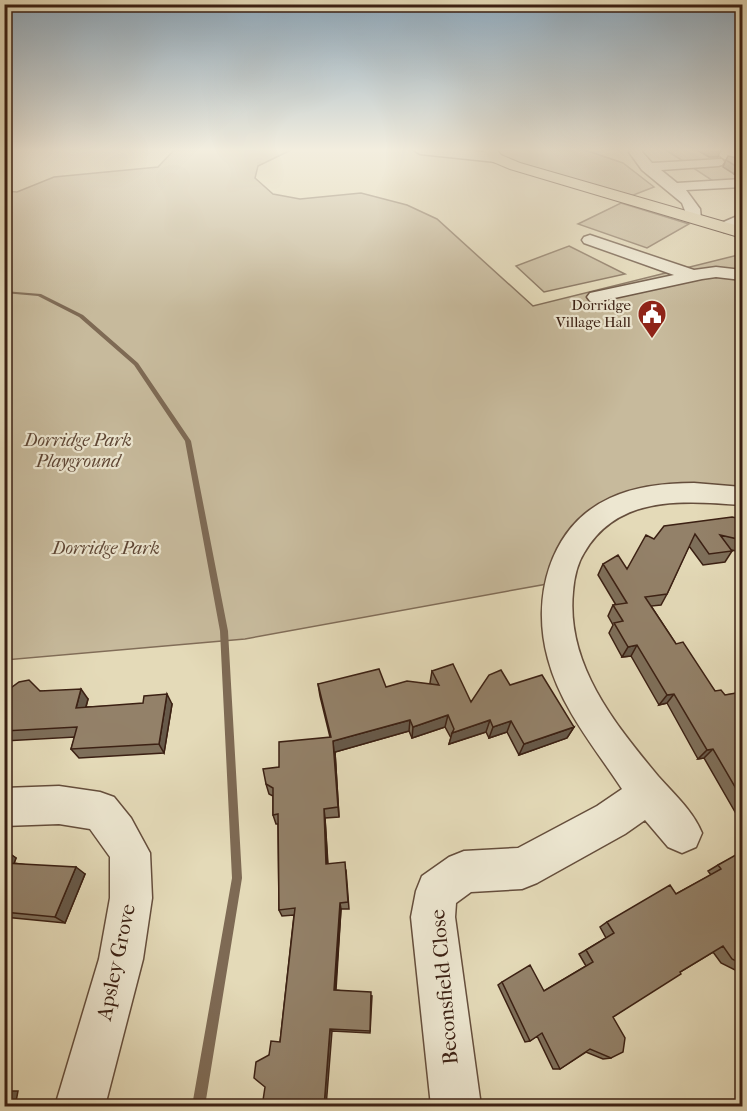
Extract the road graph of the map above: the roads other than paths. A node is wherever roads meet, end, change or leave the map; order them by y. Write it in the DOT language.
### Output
graph roads {
  1 [pos="633,202"];
  2 [pos="689,202"];
  3 [pos="694,218"];
  4 [pos="742,218"];
  5 [pos="724,227"];
  6 [pos="742,233"];
  7 [pos="591,240"];
  8 [pos="742,275"];
  9 [pos="695,276"];
  10 [pos="596,297"];
  11 [pos="742,496"];
  12 [pos="643,787"];
  13 [pos="4,807"];
  14 [pos="682,833"];
  15 [pos="80,1107"];
  16 [pos="456,1107"];
  1 -- 3 [label="main road"];
  2 -- 3 [label="street"];
  3 -- 5 [label="main road"];
  4 -- 5 [label="street"];
  5 -- 6 [label="main road"];
  7 -- 9 [label="street"];
  8 -- 9 [label="street"];
  9 -- 10 [label="street"];
  11 -- 12 [label="street"];
  12 -- 14 [label="street"];
  12 -- 16 [label="street, Beconsfield Close"];
  13 -- 15 [label="street, Apsley Grove"];
}
